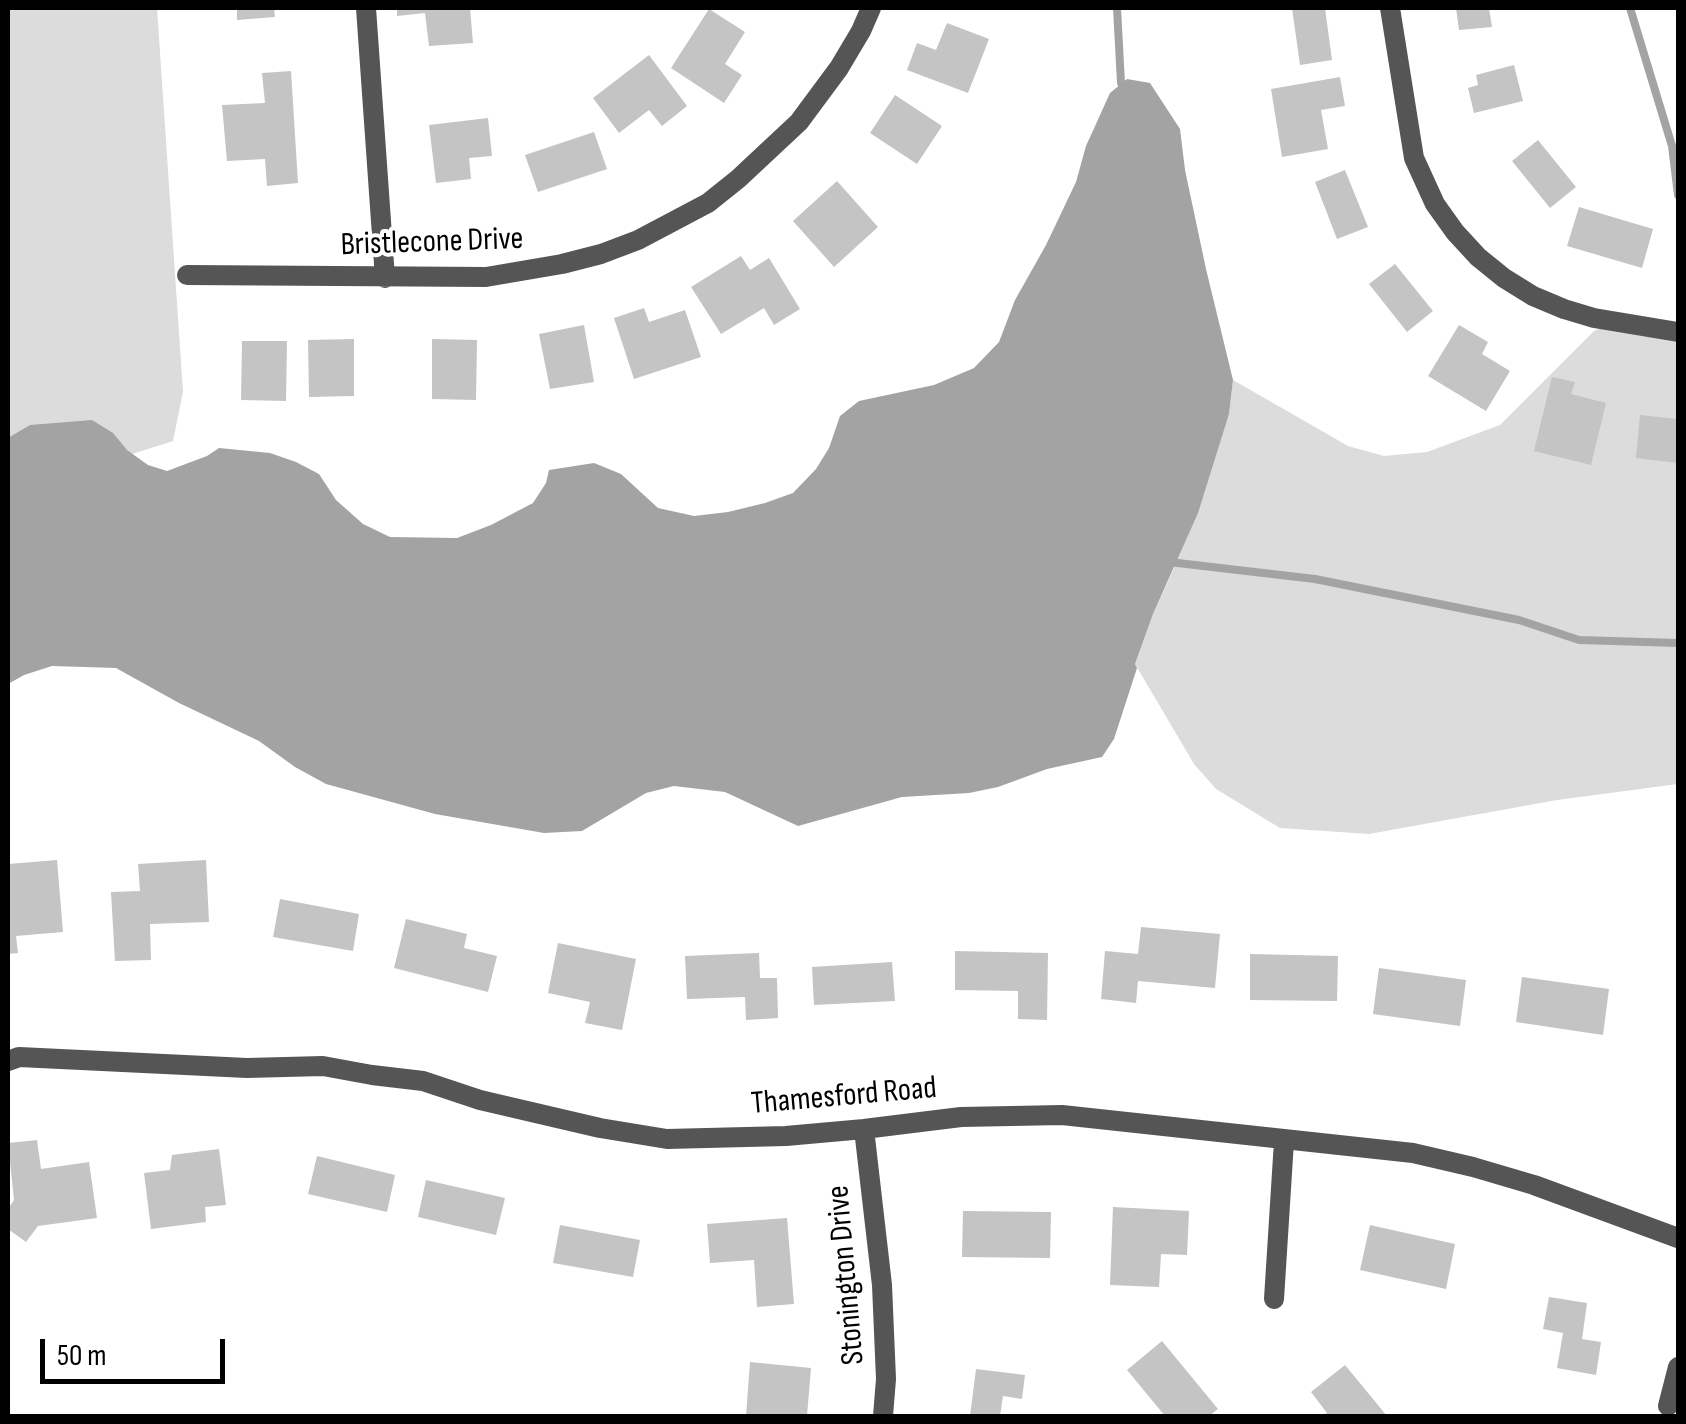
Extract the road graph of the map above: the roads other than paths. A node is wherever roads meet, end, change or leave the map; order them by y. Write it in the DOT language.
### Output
graph roads {
  1 [pos="366,8"];
  2 [pos="871,8"];
  3 [pos="1390,8"];
  4 [pos="188,276"];
  5 [pos="385,278"];
  6 [pos="1678,332"];
  7 [pos="8,1061"];
  8 [pos="864,1129"];
  9 [pos="1284,1140"];
  10 [pos="1678,1238"];
  11 [pos="1274,1299"];
  12 [pos="1678,1367"];
  13 [pos="1668,1406"];
  14 [pos="884,1416"];
  1 -- 5 [label="street"];
  2 -- 5 [label="street, Bristlecone Drive"];
  3 -- 6 [label="street"];
  4 -- 5 [label="street, Bristlecone Drive"];
  7 -- 8 [label="street, Thamesford Road"];
  8 -- 9 [label="street, Thamesford Road"];
  8 -- 14 [label="street, Stonington Drive"];
  9 -- 10 [label="street, Thamesford Road"];
  9 -- 11 [label="street"];
  12 -- 13 [label="street"];
}
